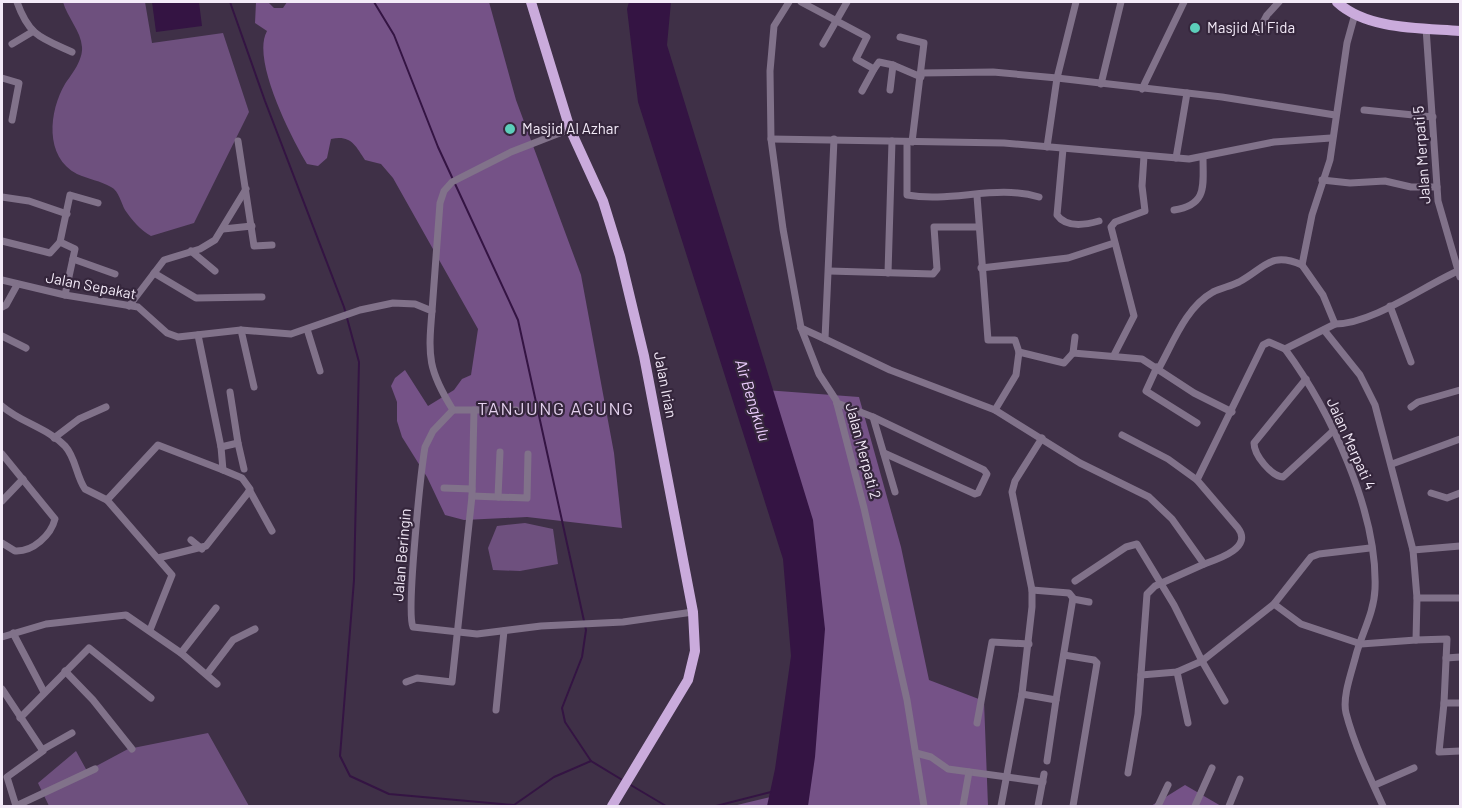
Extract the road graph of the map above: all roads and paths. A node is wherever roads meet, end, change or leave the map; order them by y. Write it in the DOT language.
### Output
graph roads {
  1 [pos="17,2"];
  2 [pos="531,2"];
  3 [pos="789,2"];
  4 [pos="801,2"];
  5 [pos="847,2"];
  6 [pos="1076,2"];
  7 [pos="1120,2"];
  8 [pos="1184,2"];
  9 [pos="1279,2"];
  10 [pos="1337,2"];
  11 [pos="1355,14"];
  12 [pos="836,21"];
  13 [pos="1426,28"];
  14 [pos="1461,31"];
  15 [pos="32,32"];
  16 [pos="1258,32"];
  17 [pos="900,37"];
  18 [pos="12,44"];
  19 [pos="823,44"];
  20 [pos="72,52"];
  21 [pos="893,65"];
  22 [pos="874,69"];
  23 [pos="921,75"];
  24 [pos="2,78"];
  25 [pos="1057,78"];
  26 [pos="1101,84"];
  27 [pos="1142,89"];
  28 [pos="890,90"];
  29 [pos="862,91"];
  30 [pos="1187,93"];
  31 [pos="1364,110"];
  32 [pos="1335,115"];
  33 [pos="1433,117"];
  34 [pos="12,120"];
  35 [pos="570,129"];
  36 [pos="1331,138"];
  37 [pos="771,139"];
  38 [pos="834,140"];
  39 [pos="238,141"];
  40 [pos="892,141"];
  41 [pos="909,142"];
  42 [pos="1047,147"];
  43 [pos="1063,149"];
  44 [pos="1144,156"];
  45 [pos="1203,157"];
  46 [pos="1176,158"];
  47 [pos="1322,180"];
  48 [pos="1437,188"];
  49 [pos="246,189"];
  50 [pos="977,196"];
  51 [pos="1039,196"];
  52 [pos="2,197"];
  53 [pos="99,203"];
  54 [pos="1174,210"];
  55 [pos="68,213"];
  56 [pos="1099,221"];
  57 [pos="252,226"];
  58 [pos="978,226"];
  59 [pos="223,229"];
  60 [pos="2,241"];
  61 [pos="60,242"];
  62 [pos="1114,243"];
  63 [pos="272,246"];
  64 [pos="191,251"];
  65 [pos="73,259"];
  66 [pos="1302,265"];
  67 [pos="981,268"];
  68 [pos="215,271"];
  69 [pos="829,271"];
  70 [pos="154,273"];
  71 [pos="888,273"];
  72 [pos="1460,273"];
  73 [pos="116,274"];
  74 [pos="2,280"];
  75 [pos="17,285"];
  76 [pos="65,295"];
  77 [pos="262,297"];
  78 [pos="129,306"];
  79 [pos="1390,306"];
  80 [pos="2,307"];
  81 [pos="432,311"];
  82 [pos="1335,324"];
  83 [pos="801,328"];
  84 [pos="307,329"];
  85 [pos="241,330"];
  86 [pos="1324,330"];
  87 [pos="198,335"];
  88 [pos="2,336"];
  89 [pos="1075,337"];
  90 [pos="825,339"];
  91 [pos="26,348"];
  92 [pos="1284,349"];
  93 [pos="1019,352"];
  94 [pos="1073,353"];
  95 [pos="1114,355"];
  96 [pos="1411,362"];
  97 [pos="1158,368"];
  98 [pos="320,371"];
  99 [pos="1306,379"];
  100 [pos="254,387"];
  101 [pos="1461,390"];
  102 [pos="230,392"];
  103 [pos="837,403"];
  104 [pos="2,406"];
  105 [pos="106,407"];
  106 [pos="1411,407"];
  107 [pos="453,410"];
  108 [pos="474,410"];
  109 [pos="516,410"];
  110 [pos="995,410"];
  111 [pos="1232,412"];
  112 [pos="873,417"];
  113 [pos="1197,423"];
  114 [pos="1332,431"];
  115 [pos="1122,435"];
  116 [pos="54,438"];
  117 [pos="1042,438"];
  118 [pos="1461,439"];
  119 [pos="238,443"];
  120 [pos="221,447"];
  121 [pos="500,452"];
  122 [pos="884,453"];
  123 [pos="2,454"];
  124 [pos="528,454"];
  125 [pos="1392,464"];
  126 [pos="244,469"];
  127 [pos="223,470"];
  128 [pos="23,479"];
  129 [pos="1197,480"];
  130 [pos="444,488"];
  131 [pos="250,491"];
  132 [pos="472,492"];
  133 [pos="895,492"];
  134 [pos="1431,493"];
  135 [pos="1461,493"];
  136 [pos="498,497"];
  137 [pos="107,500"];
  138 [pos="2,501"];
  139 [pos="272,531"];
  140 [pos="192,540"];
  141 [pos="2,543"];
  142 [pos="1461,546"];
  143 [pos="1370,548"];
  144 [pos="202,549"];
  145 [pos="1413,550"];
  146 [pos="158,558"];
  147 [pos="1204,564"];
  148 [pos="1075,581"];
  149 [pos="1162,583"];
  150 [pos="1032,590"];
  151 [pos="1416,598"];
  152 [pos="1461,598"];
  153 [pos="1073,599"];
  154 [pos="1089,602"];
  155 [pos="1274,604"];
  156 [pos="216,608"];
  157 [pos="693,612"];
  158 [pos="255,629"];
  159 [pos="150,630"];
  160 [pos="504,631"];
  161 [pos="13,633"];
  162 [pos="457,633"];
  163 [pos="2,637"];
  164 [pos="1416,640"];
  165 [pos="1029,644"];
  166 [pos="1361,644"];
  167 [pos="181,653"];
  168 [pos="1064,656"];
  169 [pos="1461,657"];
  170 [pos="1446,658"];
  171 [pos="1202,661"];
  172 [pos="65,671"];
  173 [pos="1177,672"];
  174 [pos="207,675"];
  175 [pos="1141,675"];
  176 [pos="406,682"];
  177 [pos="217,684"];
  178 [pos="2,689"];
  179 [pos="44,692"];
  180 [pos="1022,694"];
  181 [pos="151,698"];
  182 [pos="1056,700"];
  183 [pos="1225,701"];
  184 [pos="1444,703"];
  185 [pos="1461,703"];
  186 [pos="496,710"];
  187 [pos="20,718"];
  188 [pos="977,723"];
  189 [pos="1188,723"];
  190 [pos="72,733"];
  191 [pos="132,749"];
  192 [pos="42,750"];
  193 [pos="1461,751"];
  194 [pos="916,753"];
  195 [pos="1047,760"];
  196 [pos="1212,768"];
  197 [pos="1414,768"];
  198 [pos="95,769"];
  199 [pos="969,772"];
  200 [pos="1128,772"];
  201 [pos="1007,777"];
  202 [pos="4,779"];
  203 [pos="1240,779"];
  204 [pos="1167,785"];
  205 [pos="1375,785"];
  206 [pos="16,806"];
  207 [pos="612,807"];
  208 [pos="924,807"];
  209 [pos="963,807"];
  210 [pos="1001,807"];
  211 [pos="1038,807"];
  212 [pos="1073,807"];
  213 [pos="1158,807"];
  214 [pos="1195,807"];
  215 [pos="1229,807"];
  216 [pos="1383,807"];
  1 -- 15 [label="street"];
  2 -- 35 [label="main road, Jalan Irian"];
  3 -- 37 [label="street, Jalan Merpati 2"];
  4 -- 12 [label="street"];
  5 -- 12 [label="street"];
  6 -- 25 [label="street"];
  7 -- 26 [label="street"];
  8 -- 27 [label="street"];
  9 -- 16 [label="street"];
  10 -- 11 [label="main road"];
  11 -- 13 [label="main road"];
  11 -- 32 [label="street"];
  12 -- 19 [label="street"];
  12 -- 22 [label="street"];
  13 -- 14 [label="main road"];
  13 -- 33 [label="street, Jalan Merpati 5"];
  15 -- 18 [label="street"];
  15 -- 20 [label="street"];
  17 -- 23 [label="street"];
  21 -- 22 [label="street"];
  21 -- 23 [label="street"];
  21 -- 28 [label="street"];
  22 -- 29 [label="street"];
  23 -- 25 [label="street"];
  23 -- 41 [label="street"];
  24 -- 34 [label="street"];
  25 -- 26 [label="street"];
  25 -- 42 [label="street"];
  26 -- 27 [label="street"];
  27 -- 30 [label="street"];
  30 -- 32 [label="street"];
  30 -- 46 [label="street"];
  31 -- 33 [label="street"];
  32 -- 36 [label="street"];
  33 -- 48 [label="street, Jalan Merpati 5"];
  35 -- 81 [label="street"];
  35 -- 157 [label="main road, Jalan Irian"];
  36 -- 45 [label="street"];
  36 -- 47 [label="street"];
  37 -- 38 [label="street"];
  37 -- 83 [label="street, Jalan Merpati 2"];
  38 -- 40 [label="street"];
  38 -- 69 [label="street"];
  39 -- 49 [label="street"];
  40 -- 41 [label="street"];
  40 -- 71 [label="street"];
  41 -- 42 [label="street"];
  41 -- 50 [label="street"];
  42 -- 43 [label="street"];
  43 -- 44 [label="street"];
  43 -- 56 [label="street"];
  44 -- 46 [label="street"];
  44 -- 62 [label="street"];
  45 -- 46 [label="street"];
  45 -- 54 [label="street"];
  47 -- 48 [label="street"];
  47 -- 66 [label="street"];
  48 -- 72 [label="street, Jalan Merpati 5"];
  49 -- 57 [label="street"];
  49 -- 59 [label="street"];
  50 -- 51 [label="street"];
  50 -- 58 [label="street"];
  52 -- 55 [label="street"];
  53 -- 55 [label="street"];
  55 -- 61 [label="street"];
  57 -- 59 [label="street"];
  57 -- 63 [label="street"];
  58 -- 67 [label="street"];
  58 -- 71 [label="street"];
  59 -- 64 [label="street"];
  60 -- 61 [label="street"];
  61 -- 65 [label="street"];
  62 -- 67 [label="street"];
  62 -- 95 [label="street"];
  64 -- 68 [label="street"];
  64 -- 70 [label="street"];
  65 -- 73 [label="street"];
  65 -- 76 [label="street"];
  66 -- 82 [label="street"];
  66 -- 97 [label="street"];
  67 -- 93 [label="street"];
  69 -- 71 [label="street"];
  69 -- 90 [label="street"];
  70 -- 77 [label="street"];
  70 -- 78 [label="street"];
  72 -- 79 [label="street"];
  74 -- 75 [label="street, Jalan Sepakat"];
  75 -- 76 [label="street, Jalan Sepakat"];
  75 -- 80 [label="street"];
  76 -- 78 [label="street, Jalan Sepakat"];
  78 -- 87 [label="street, Jalan Sepakat"];
  79 -- 82 [label="street"];
  79 -- 96 [label="street"];
  81 -- 84 [label="street, Jalan Sepakat"];
  81 -- 107 [label="street"];
  82 -- 86 [label="street"];
  83 -- 90 [label="street"];
  83 -- 103 [label="street, Jalan Merpati 2"];
  84 -- 85 [label="street, Jalan Sepakat"];
  84 -- 98 [label="street"];
  85 -- 87 [label="street, Jalan Sepakat"];
  85 -- 100 [label="street"];
  86 -- 92 [label="street"];
  86 -- 125 [label="street, Jalan Merpati 4"];
  87 -- 120 [label="street"];
  88 -- 91 [label="street"];
  89 -- 94 [label="street"];
  90 -- 110 [label="street"];
  92 -- 99 [label="street, Jalan Merpati 4"];
  92 -- 111 [label="street"];
  93 -- 94 [label="street"];
  93 -- 110 [label="street"];
  94 -- 95 [label="street"];
  95 -- 97 [label="street"];
  97 -- 111 [label="street"];
  97 -- 113 [label="street"];
  99 -- 114 [label="street, Jalan Merpati 4"];
  99 -- 114 [label="street"];
  101 -- 106 [label="street"];
  102 -- 119 [label="street"];
  103 -- 112 [label="street"];
  103 -- 194 [label="street, Jalan Merpati 2"];
  104 -- 116 [label="street"];
  105 -- 116 [label="street"];
  107 -- 108 [label="street"];
  107 -- 162 [label="street, Jalan Beringin"];
  108 -- 109 [label="street"];
  108 -- 132 [label="street"];
  110 -- 117 [label="street"];
  111 -- 129 [label="street"];
  112 -- 122 [label="street"];
  112 -- 122 [label="street"];
  114 -- 143 [label="street, Jalan Merpati 4"];
  115 -- 129 [label="street"];
  116 -- 137 [label="street"];
  117 -- 147 [label="street"];
  117 -- 150 [label="street"];
  118 -- 125 [label="street"];
  119 -- 120 [label="street"];
  119 -- 126 [label="street"];
  120 -- 127 [label="street"];
  121 -- 136 [label="street"];
  122 -- 133 [label="street"];
  123 -- 128 [label="street"];
  124 -- 136 [label="street"];
  125 -- 145 [label="street, Jalan Merpati 4"];
  127 -- 131 [label="street"];
  127 -- 137 [label="street"];
  128 -- 138 [label="street"];
  128 -- 141 [label="street"];
  129 -- 147 [label="street"];
  130 -- 132 [label="street"];
  131 -- 139 [label="street"];
  131 -- 144 [label="street"];
  132 -- 136 [label="street"];
  132 -- 162 [label="street"];
  134 -- 135 [label="street"];
  137 -- 146 [label="street"];
  140 -- 144 [label="street"];
  142 -- 145 [label="street"];
  143 -- 155 [label="street"];
  143 -- 166 [label="street, Jalan Merpati 4"];
  144 -- 146 [label="street"];
  145 -- 151 [label="street, Jalan Merpati 4"];
  146 -- 159 [label="street"];
  147 -- 149 [label="street"];
  148 -- 149 [label="street"];
  149 -- 171 [label="street"];
  149 -- 175 [label="street"];
  150 -- 153 [label="street"];
  150 -- 165 [label="street"];
  151 -- 152 [label="street"];
  151 -- 164 [label="street, Jalan Merpati 4"];
  153 -- 154 [label="street"];
  153 -- 168 [label="street"];
  155 -- 166 [label="street"];
  155 -- 171 [label="street"];
  156 -- 167 [label="street"];
  157 -- 160 [label="street, Jalan Beringin"];
  157 -- 207 [label="main road, Jalan Irian"];
  158 -- 174 [label="street"];
  159 -- 161 [label="street"];
  159 -- 167 [label="street"];
  160 -- 162 [label="street, Jalan Beringin"];
  160 -- 186 [label="street"];
  161 -- 163 [label="street"];
  161 -- 179 [label="street"];
  162 -- 176 [label="street"];
  164 -- 166 [label="street"];
  164 -- 170 [label="street"];
  165 -- 180 [label="street"];
  165 -- 188 [label="street"];
  166 -- 205 [label="street, Jalan Merpati 4"];
  167 -- 174 [label="street"];
  168 -- 182 [label="street"];
  168 -- 212 [label="street"];
  169 -- 170 [label="street"];
  170 -- 184 [label="street"];
  171 -- 173 [label="street"];
  171 -- 183 [label="street"];
  172 -- 179 [label="street"];
  172 -- 181 [label="street"];
  172 -- 191 [label="street"];
  173 -- 175 [label="street"];
  173 -- 189 [label="street"];
  174 -- 177 [label="street"];
  175 -- 200 [label="street"];
  178 -- 187 [label="street"];
  179 -- 187 [label="street"];
  180 -- 182 [label="street"];
  180 -- 201 [label="street"];
  182 -- 195 [label="street"];
  184 -- 185 [label="street"];
  184 -- 193 [label="street"];
  187 -- 192 [label="street"];
  190 -- 192 [label="street"];
  192 -- 202 [label="street"];
  194 -- 199 [label="street"];
  194 -- 208 [label="street, Jalan Merpati 2"];
  196 -- 214 [label="street"];
  197 -- 205 [label="street"];
  198 -- 206 [label="street"];
  199 -- 201 [label="street"];
  199 -- 209 [label="street"];
  201 -- 210 [label="street"];
  201 -- 211 [label="street"];
  202 -- 206 [label="street"];
  203 -- 215 [label="street"];
  204 -- 213 [label="street"];
  205 -- 216 [label="street, Jalan Merpati 4"];
}
